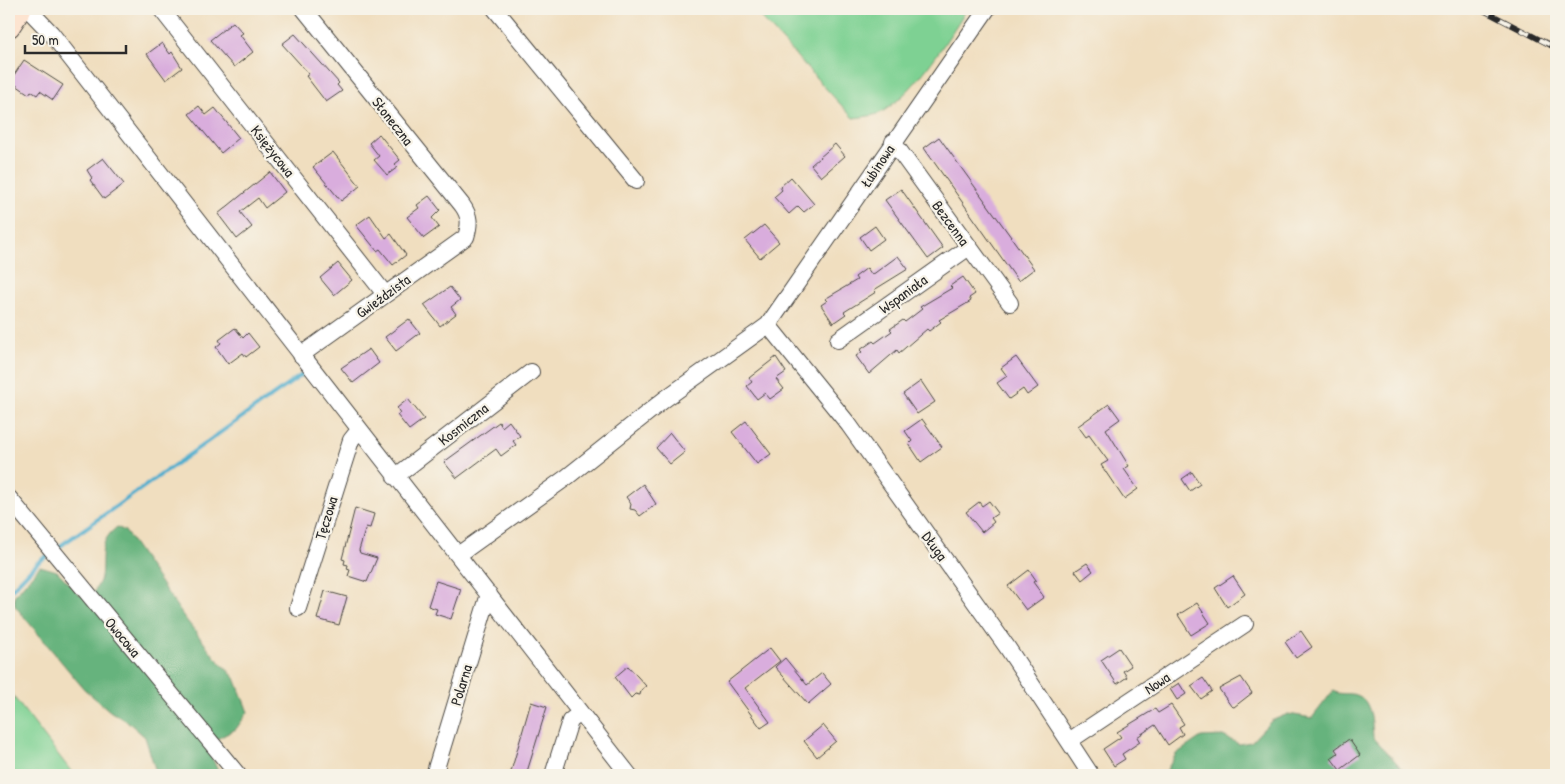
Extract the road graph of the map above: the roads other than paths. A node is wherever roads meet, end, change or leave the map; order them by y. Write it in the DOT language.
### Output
graph roads {
  1 [pos="20,9"];
  2 [pos="28,9"];
  3 [pos="161,9"];
  4 [pos="304,9"];
  5 [pos="495,9"];
  6 [pos="987,9"];
  7 [pos="9,26"];
  8 [pos="893,142"];
  9 [pos="636,181"];
  10 [pos="466,237"];
  11 [pos="969,247"];
  12 [pos="385,294"];
  13 [pos="1010,303"];
  14 [pos="768,325"];
  15 [pos="838,340"];
  16 [pos="301,355"];
  17 [pos="531,372"];
  18 [pos="359,430"];
  19 [pos="396,477"];
  20 [pos="9,498"];
  21 [pos="458,555"];
  22 [pos="489,594"];
  23 [pos="298,608"];
  24 [pos="1245,624"];
  25 [pos="580,713"];
  26 [pos="1068,741"];
  27 [pos="238,775"];
  28 [pos="434,775"];
  29 [pos="553,775"];
  30 [pos="629,775"];
  31 [pos="1091,775"];
  1 -- 7 [label="street"];
  2 -- 16 [label="street"];
  3 -- 12 [label="street, Księżycowa"];
  4 -- 10 [label="street, Słoneczna"];
  5 -- 9 [label="street"];
  6 -- 8 [label="street, Łubinowa"];
  8 -- 11 [label="street, Bezcenna"];
  8 -- 14 [label="street, Łubinowa"];
  10 -- 12 [label="street, Gwieździsta"];
  11 -- 13 [label="street, Bezcenna"];
  11 -- 15 [label="street, Wspaniała"];
  12 -- 16 [label="street, Gwieździsta"];
  14 -- 21 [label="street, Łubinowa"];
  14 -- 26 [label="street, Długa"];
  16 -- 18 [label="street"];
  17 -- 19 [label="street, Kosmiczna"];
  18 -- 19 [label="street"];
  18 -- 23 [label="street, Tęczowa"];
  19 -- 21 [label="street"];
  20 -- 27 [label="street, Owocowa"];
  21 -- 22 [label="street"];
  22 -- 25 [label="street"];
  22 -- 28 [label="street, Polarna"];
  24 -- 26 [label="street, Nowa"];
  25 -- 29 [label="street"];
  25 -- 30 [label="street"];
  26 -- 31 [label="street, Długa"];
}
